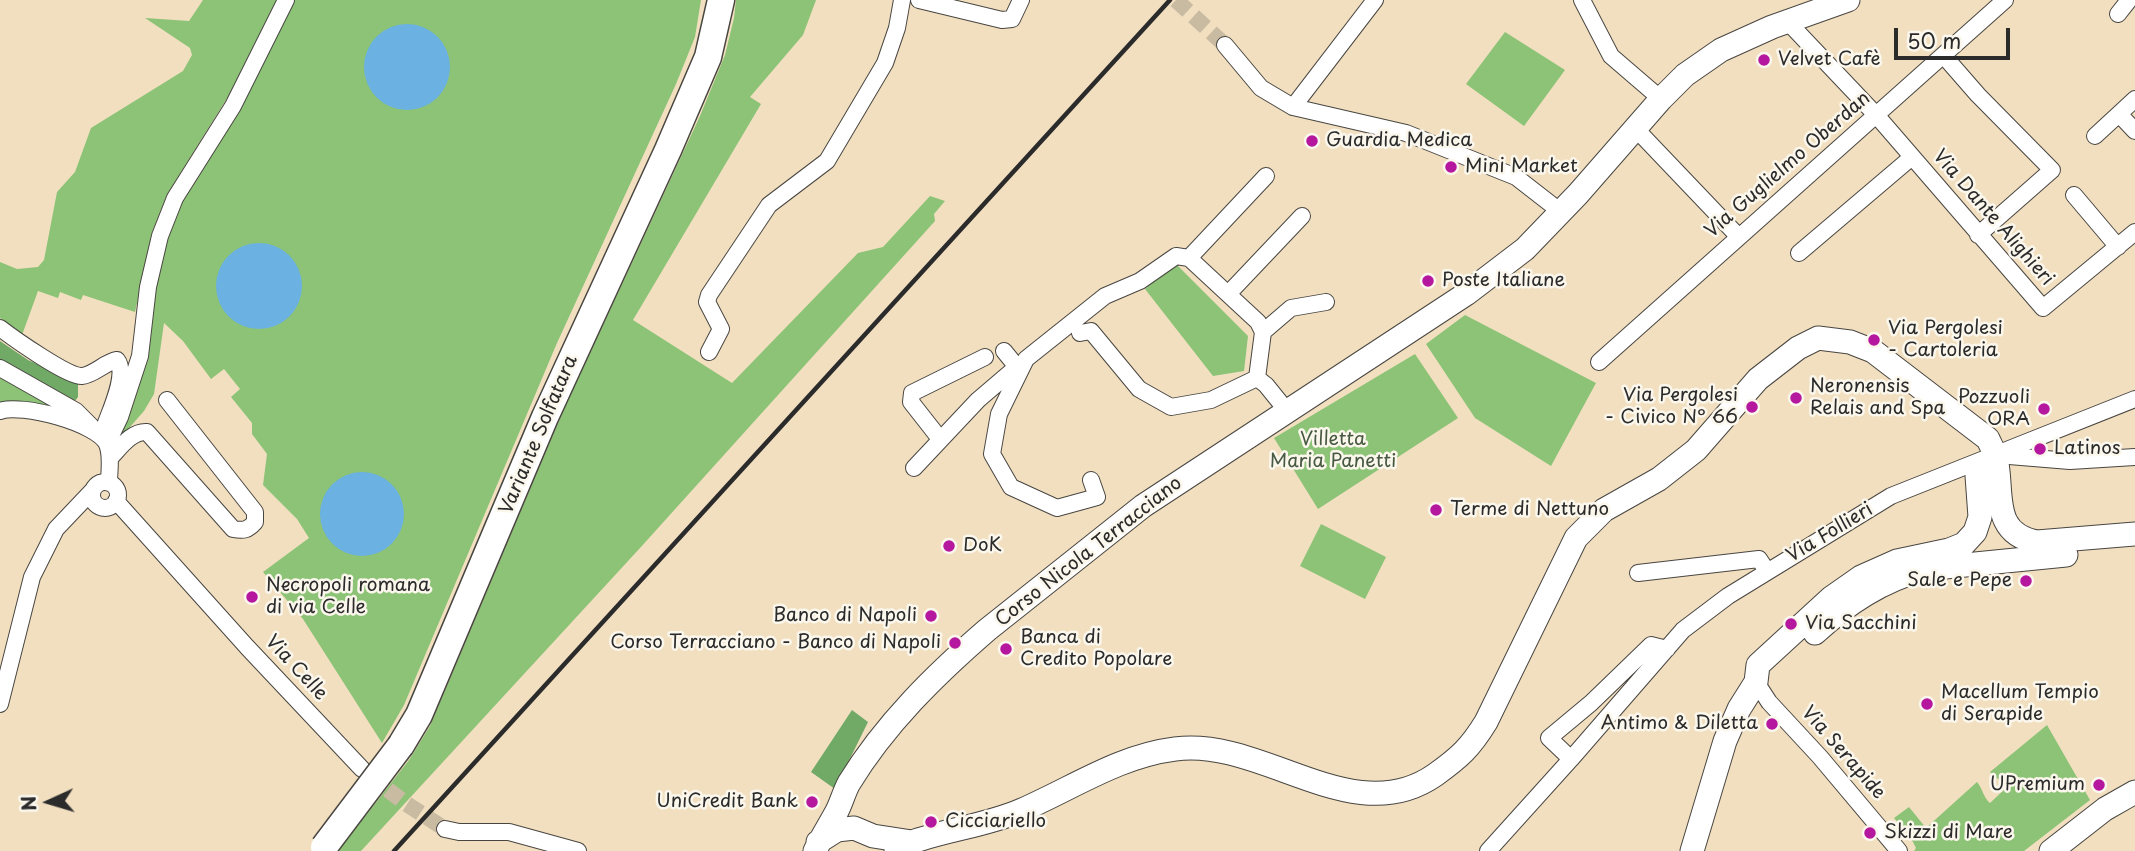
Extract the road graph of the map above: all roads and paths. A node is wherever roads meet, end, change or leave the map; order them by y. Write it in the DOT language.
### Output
graph roads {
  1 [pos="286,0"];
  2 [pos="721,0"];
  3 [pos="902,0"];
  4 [pos="919,0"];
  5 [pos="1021,0"];
  6 [pos="1375,0"];
  7 [pos="1582,0"];
  8 [pos="1848,0"];
  9 [pos="2005,0"];
  10 [pos="2129,0"];
  11 [pos="2118,14"];
  12 [pos="1787,21"];
  13 [pos="1225,45"];
  14 [pos="1944,56"];
  15 [pos="1661,99"];
  16 [pos="2135,99"];
  17 [pos="1293,107"];
  18 [pos="2119,114"];
  19 [pos="1877,116"];
  20 [pos="1635,128"];
  21 [pos="2135,131"];
  22 [pos="2095,136"];
  23 [pos="1912,157"];
  24 [pos="1266,176"];
  25 [pos="2074,195"];
  26 [pos="1561,212"];
  27 [pos="1302,216"];
  28 [pos="2135,232"];
  29 [pos="1978,235"];
  30 [pos="1738,236"];
  31 [pos="2118,247"];
  32 [pos="1799,253"];
  33 [pos="1189,258"];
  34 [pos="1229,293"];
  35 [pos="1326,302"];
  36 [pos="0,328"];
  37 [pos="1264,332"];
  38 [pos="1080,333"];
  39 [pos="1004,351"];
  40 [pos="709,352"];
  41 [pos="985,357"];
  42 [pos="1599,362"];
  43 [pos="1021,363"];
  44 [pos="0,368"];
  45 [pos="1261,381"];
  46 [pos="2135,399"];
  47 [pos="167,400"];
  48 [pos="0,411"];
  49 [pos="1287,411"];
  50 [pos="940,439"];
  51 [pos="103,442"];
  52 [pos="2135,457"];
  53 [pos="914,468"];
  54 [pos="1990,468"];
  55 [pos="1091,480"];
  56 [pos="109,483"];
  57 [pos="93,490"];
  58 [pos="116,501"];
  59 [pos="2125,535"];
  60 [pos="2135,548"];
  61 [pos="1766,571"];
  62 [pos="1638,573"];
  63 [pos="1667,649"];
  64 [pos="1611,681"];
  65 [pos="1756,682"];
  66 [pos="1626,695"];
  67 [pos="1591,703"];
  68 [pos="0,704"];
  69 [pos="1608,715"];
  70 [pos="1571,759"];
  71 [pos="362,769"];
  72 [pos="859,769"];
  73 [pos="2135,792"];
  74 [pos="445,829"];
  75 [pos="865,841"];
  76 [pos="904,846"];
  77 [pos="814,848"];
  78 [pos="322,849"];
  79 [pos="578,851"];
  80 [pos="1488,851"];
  81 [pos="1692,851"];
  82 [pos="1899,851"];
  83 [pos="2051,851"];
  1 -- 51 [label="street"];
  2 -- 78 [label="main road, Variante Solfatara, bridge"];
  3 -- 40 [label="street"];
  4 -- 5 [label="street"];
  6 -- 17 [label="street"];
  7 -- 15 [label="street"];
  8 -- 12 [label="street, Corso Nicola Terracciano"];
  9 -- 14 [label="street, Via Guglielmo Oberdan"];
  10 -- 11 [label="street"];
  12 -- 15 [label="street, Corso Nicola Terracciano"];
  12 -- 19 [label="street, Via Dante Alighieri"];
  13 -- 17 [label="street"];
  14 -- 19 [label="street, Via Guglielmo Oberdan"];
  14 -- 29 [label="street"];
  15 -- 20 [label="street, Corso Nicola Terracciano"];
  16 -- 18 [label="street"];
  17 -- 26 [label="street"];
  18 -- 21 [label="street"];
  18 -- 22 [label="street"];
  19 -- 23 [label="street, Via Dante Alighieri"];
  19 -- 30 [label="street, Via Guglielmo Oberdan"];
  20 -- 26 [label="street, Corso Nicola Terracciano"];
  20 -- 30 [label="street"];
  23 -- 29 [label="street, Via Dante Alighieri"];
  23 -- 32 [label="street, Via Dante Alighieri"];
  24 -- 33 [label="street"];
  25 -- 31 [label="street"];
  26 -- 49 [label="street, Corso Nicola Terracciano"];
  27 -- 34 [label="street"];
  28 -- 31 [label="street"];
  29 -- 31 [label="street, Via Dante Alighieri"];
  30 -- 42 [label="street, Via Guglielmo Oberdan"];
  33 -- 34 [label="street"];
  33 -- 43 [label="street"];
  34 -- 37 [label="street"];
  35 -- 37 [label="street"];
  36 -- 51 [label="street"];
  37 -- 45 [label="street"];
  38 -- 45 [label="street"];
  39 -- 43 [label="street"];
  41 -- 50 [label="street"];
  43 -- 50 [label="street"];
  43 -- 55 [label="street"];
  44 -- 51 [label="street"];
  45 -- 49 [label="street"];
  46 -- 54 [label="street, Via Follieri"];
  47 -- 51 [label="street"];
  48 -- 51 [label="street"];
  49 -- 72 [label="street, Corso Nicola Terracciano"];
  50 -- 53 [label="street"];
  51 -- 56 [label="street"];
  52 -- 54 [label="street"];
  54 -- 59 [label="street"];
  54 -- 61 [label="street, Via Follieri"];
  54 -- 65 [label="street"];
  54 -- 76 [label="street"];
  56 -- 57 [label="street"];
  56 -- 58 [label="street, Via Celle"];
  57 -- 58 [label="street"];
  57 -- 68 [label="street"];
  58 -- 71 [label="street, Via Celle"];
  60 -- 65 [label="street"];
  61 -- 62 [label="street"];
  61 -- 63 [label="street, Via Follieri"];
  63 -- 64 [label="street"];
  63 -- 66 [label="street, Via Follieri"];
  64 -- 66 [label="street"];
  64 -- 67 [label="street"];
  65 -- 81 [label="street"];
  65 -- 82 [label="street, Via Serapide"];
  66 -- 69 [label="street, Via Follieri"];
  67 -- 69 [label="street"];
  67 -- 70 [label="street"];
  69 -- 70 [label="street, Via Follieri"];
  70 -- 80 [label="street, Via Follieri"];
  72 -- 75 [label="street"];
  72 -- 77 [label="street, Corso Nicola Terracciano"];
  73 -- 83 [label="street"];
  74 -- 79 [label="street"];
  75 -- 76 [label="street"];
  75 -- 77 [label="street"];
}
